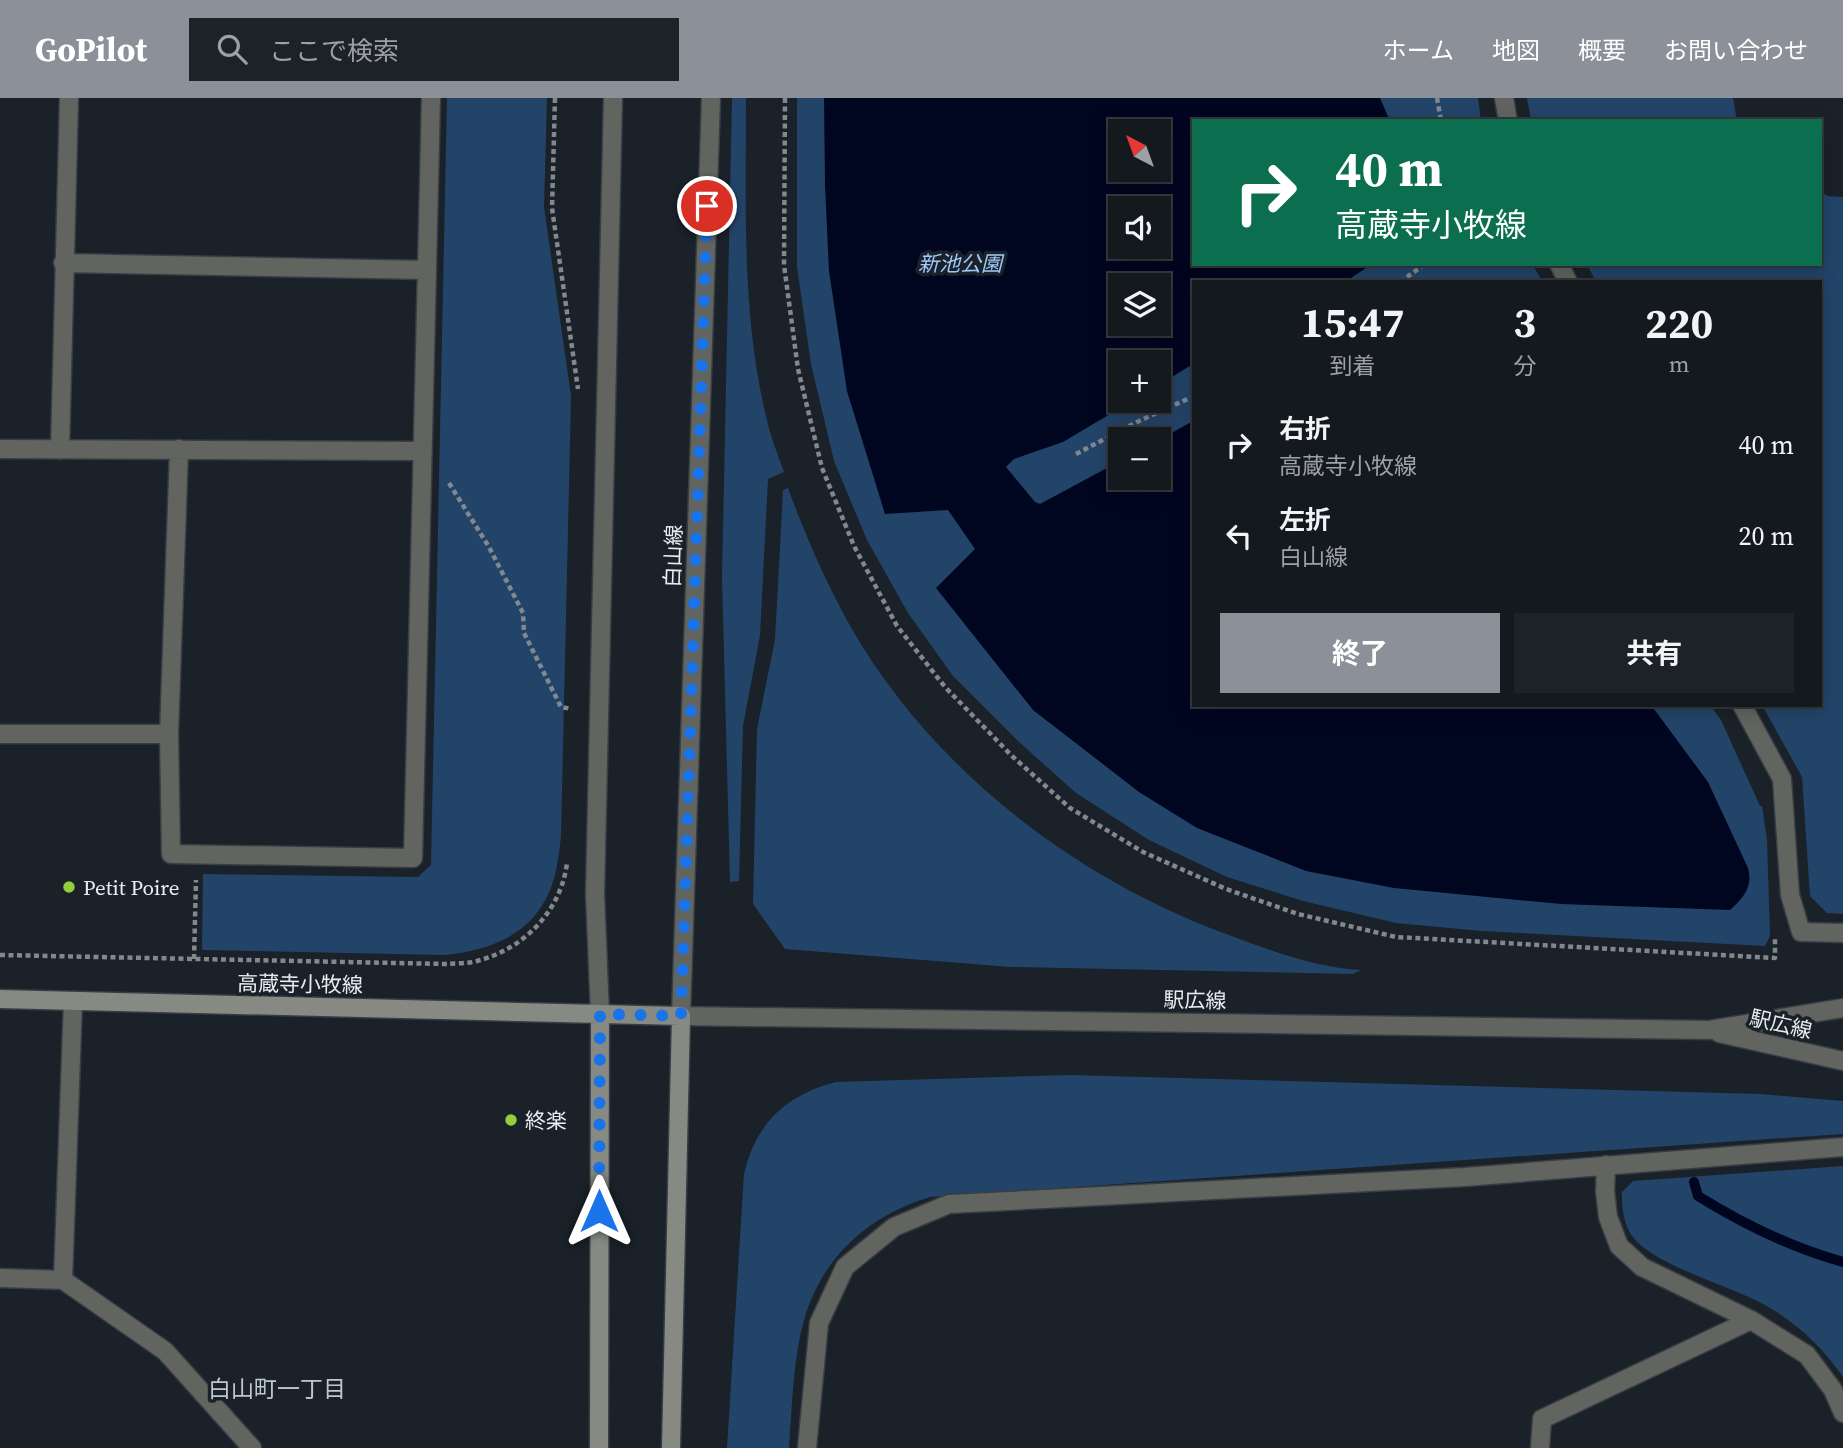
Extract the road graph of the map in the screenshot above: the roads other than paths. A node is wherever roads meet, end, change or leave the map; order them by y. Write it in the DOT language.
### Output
graph roads {
  1 [pos="69,98"];
  2 [pos="431,98"];
  3 [pos="613,98"];
  4 [pos="711,98"];
  5 [pos="1504,98"];
  6 [pos="1508,119"];
  7 [pos="63,263"];
  8 [pos="427,270"];
  9 [pos="0,449"];
  10 [pos="178,449"];
  11 [pos="60,450"];
  12 [pos="421,451"];
  13 [pos="1743,707"];
  14 [pos="0,734"];
  15 [pos="169,734"];
  16 [pos="1843,933"];
  17 [pos="0,999"];
  18 [pos="73,1001"];
  19 [pos="1843,1008"];
  20 [pos="600,1014"];
  21 [pos="681,1016"];
  22 [pos="1709,1030"];
  23 [pos="1843,1061"];
  24 [pos="1843,1147"];
  25 [pos="1606,1165"];
  26 [pos="0,1278"];
  27 [pos="63,1280"];
  28 [pos="1751,1320"];
  29 [pos="1843,1413"];
  30 [pos="252,1448"];
  31 [pos="598,1448"];
  32 [pos="671,1448"];
  33 [pos="807,1448"];
  34 [pos="1540,1448"];
  1 -- 7 [label="street"];
  2 -- 8 [label="street"];
  3 -- 20 [label="street"];
  4 -- 21 [label="street, 白山線"];
  5 -- 6 [label="street"];
  7 -- 8 [label="street"];
  7 -- 11 [label="street"];
  8 -- 12 [label="street"];
  9 -- 11 [label="street"];
  10 -- 11 [label="street"];
  10 -- 12 [label="street"];
  10 -- 15 [label="street"];
  12 -- 15 [label="street"];
  13 -- 16 [label="street"];
  14 -- 15 [label="street"];
  17 -- 18 [label="main road, 高蔵寺小牧線"];
  18 -- 20 [label="main road, 高蔵寺小牧線"];
  18 -- 27 [label="street"];
  19 -- 22 [label="street, 駅広線"];
  20 -- 21 [label="main road, 高蔵寺小牧線"];
  20 -- 31 [label="main road"];
  21 -- 22 [label="street, 駅広線"];
  21 -- 32 [label="main road"];
  22 -- 23 [label="street, 駅広線"];
  24 -- 25 [label="street"];
  25 -- 28 [label="street"];
  25 -- 33 [label="street"];
  26 -- 27 [label="street"];
  27 -- 30 [label="street"];
  28 -- 29 [label="street"];
  28 -- 34 [label="street"];
}
